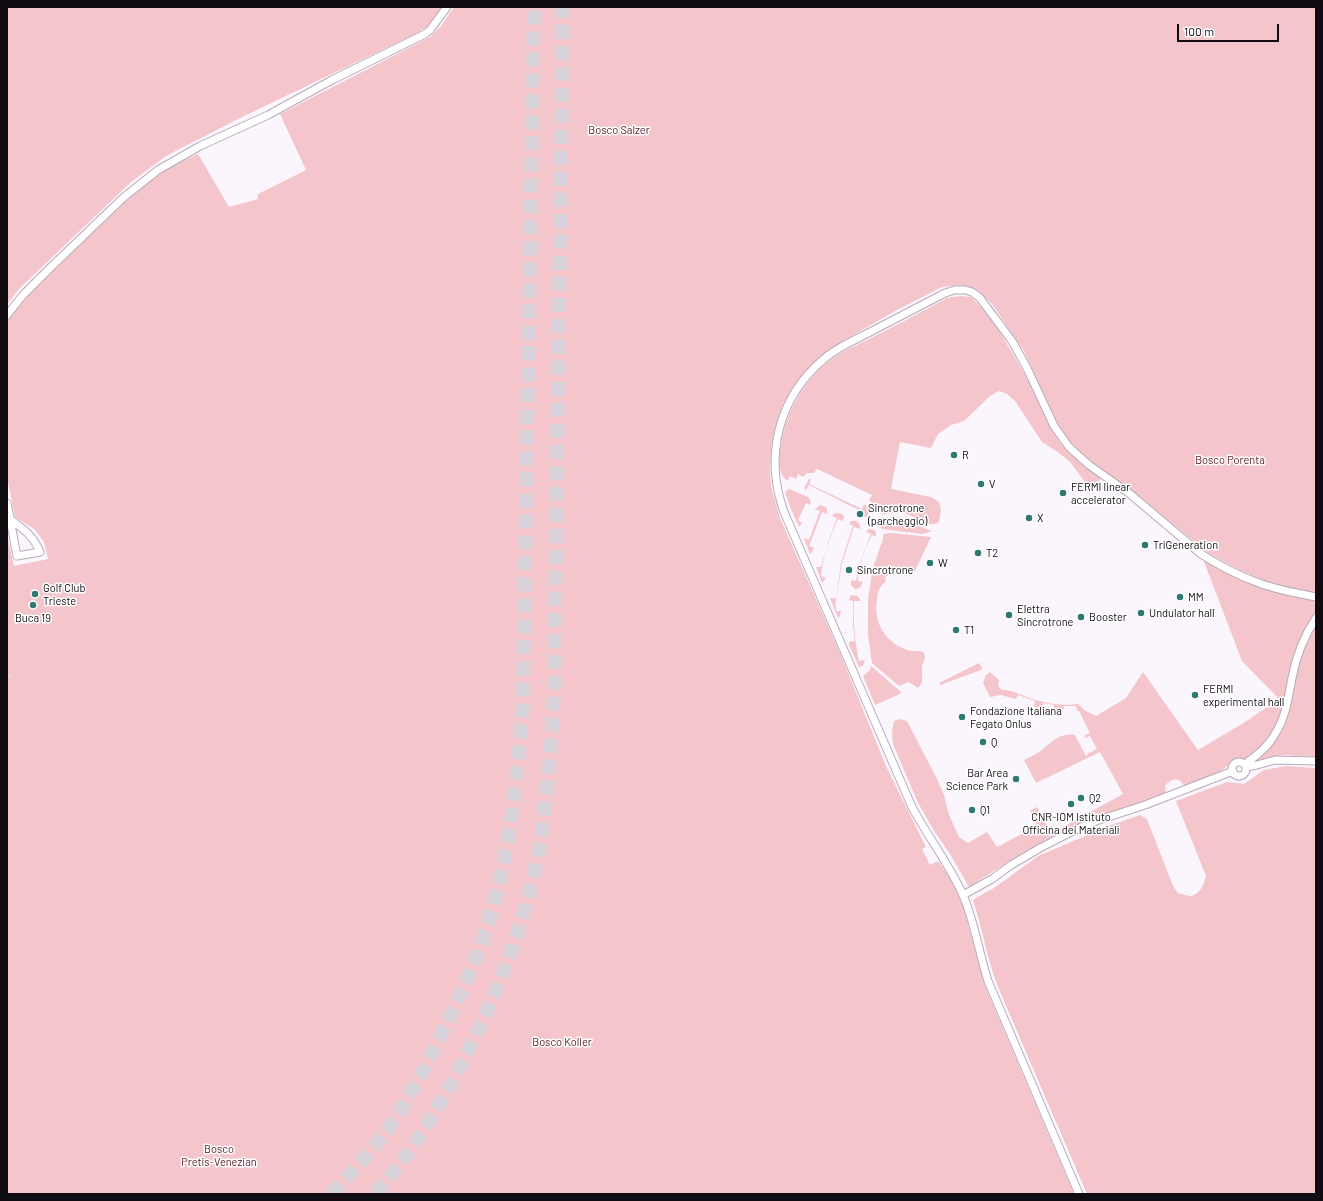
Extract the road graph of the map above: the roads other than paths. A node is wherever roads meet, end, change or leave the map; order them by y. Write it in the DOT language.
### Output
graph roads {
  1 [pos="447,7"];
  2 [pos="7,315"];
  3 [pos="7,503"];
  4 [pos="10,519"];
  5 [pos="1316,597"];
  6 [pos="1316,618"];
  7 [pos="1316,761"];
  8 [pos="1245,766"];
  9 [pos="963,895"];
  10 [pos="1079,1194"];
  1 -- 2 [label="street"];
  3 -- 4 [label="street"];
  4 -- 4 [label="street"];
  5 -- 9 [label="street"];
  6 -- 8 [label="street"];
  7 -- 8 [label="street"];
  8 -- 9 [label="street"];
  9 -- 10 [label="street"];
}
